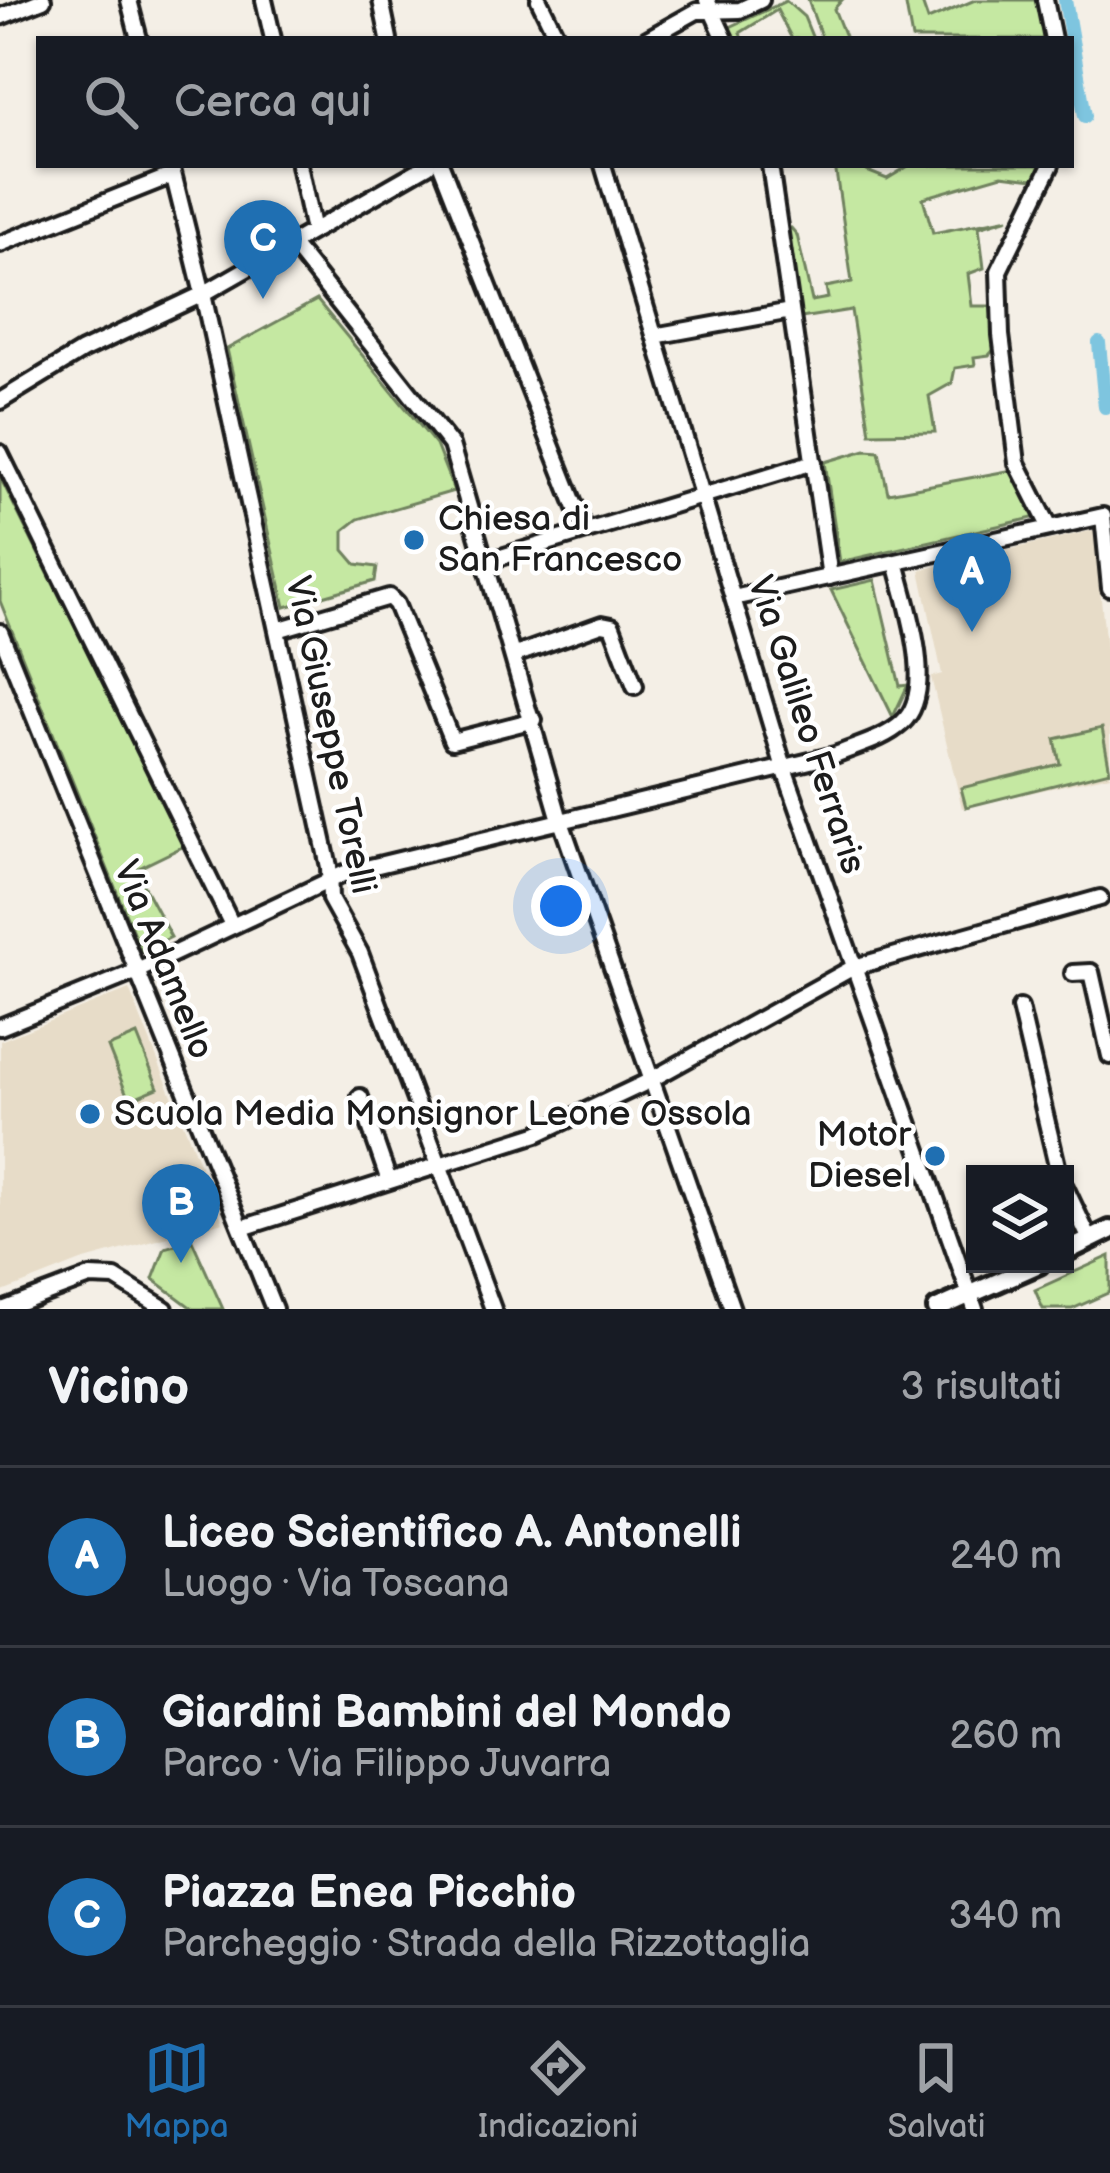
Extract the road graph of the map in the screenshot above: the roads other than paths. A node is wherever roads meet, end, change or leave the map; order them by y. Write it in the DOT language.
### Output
graph roads {
  1 [pos="44,0"];
  2 [pos="129,0"];
  3 [pos="264,0"];
  4 [pos="381,0"];
  5 [pos="539,0"];
  6 [pos="761,0"];
  7 [pos="1046,0"];
  8 [pos="710,5"];
  9 [pos="0,17"];
  10 [pos="138,36"];
  11 [pos="272,36"];
  12 [pos="387,36"];
  13 [pos="557,36"];
  14 [pos="652,36"];
  15 [pos="724,36"];
  16 [pos="1052,36"];
  17 [pos="300,168"];
  18 [pos="417,168"];
  19 [pos="442,168"];
  20 [pos="604,168"];
  21 [pos="770,168"];
  22 [pos="1050,168"];
  23 [pos="172,170"];
  24 [pos="313,231"];
  25 [pos="292,243"];
  26 [pos="0,244"];
  27 [pos="203,294"];
  28 [pos="791,311"];
  29 [pos="654,336"];
  30 [pos="0,401"];
  31 [pos="0,453"];
  32 [pos="814,462"];
  33 [pos="701,494"];
  34 [pos="1050,528"];
  35 [pos="585,531"];
  36 [pos="488,561"];
  37 [pos="896,562"];
  38 [pos="830,577"];
  39 [pos="1110,588"];
  40 [pos="733,598"];
  41 [pos="277,630"];
  42 [pos="0,632"];
  43 [pos="515,655"];
  44 [pos="635,686"];
  45 [pos="534,721"];
  46 [pos="784,768"];
  47 [pos="562,821"];
  48 [pos="328,880"];
  49 [pos="1100,898"];
  50 [pos="231,923"];
  51 [pos="854,967"];
  52 [pos="135,972"];
  53 [pos="1073,973"];
  54 [pos="1020,1008"];
  55 [pos="0,1027"];
  56 [pos="1110,1056"];
  57 [pos="652,1078"];
  58 [pos="360,1097"];
  59 [pos="440,1165"];
  60 [pos="1057,1165"];
  61 [pos="389,1181"];
  62 [pos="1074,1206"];
  63 [pos="242,1228"];
  64 [pos="1110,1230"];
  65 [pos="1090,1240"];
  66 [pos="1074,1248"];
  67 [pos="1025,1273"];
  68 [pos="973,1303"];
  69 [pos="4,1309"];
  70 [pos="165,1309"];
  71 [pos="274,1309"];
  72 [pos="493,1309"];
  73 [pos="732,1309"];
  74 [pos="937,1309"];
  1 -- 9 [label="street"];
  2 -- 10 [label="street"];
  3 -- 11 [label="street"];
  4 -- 12 [label="street"];
  5 -- 13 [label="street"];
  6 -- 8 [label="street"];
  7 -- 16 [label="street"];
  8 -- 14 [label="street"];
  8 -- 15 [label="street"];
  17 -- 24 [label="street"];
  18 -- 24 [label="street"];
  19 -- 35 [label="street"];
  20 -- 29 [label="street, Via Galileo Ferraris"];
  21 -- 28 [label="street"];
  22 -- 34 [label="street"];
  23 -- 26 [label="street"];
  23 -- 27 [label="street, Via Giuseppe Torelli"];
  24 -- 25 [label="street"];
  25 -- 27 [label="street"];
  25 -- 36 [label="street"];
  27 -- 30 [label="street"];
  27 -- 41 [label="street, Via Giuseppe Torelli"];
  28 -- 29 [label="street"];
  28 -- 32 [label="street"];
  29 -- 33 [label="street, Via Galileo Ferraris"];
  31 -- 50 [label="street"];
  32 -- 33 [label="street"];
  32 -- 38 [label="street"];
  33 -- 35 [label="street"];
  33 -- 40 [label="street, Via Galileo Ferraris"];
  34 -- 37 [label="street"];
  34 -- 39 [label="street"];
  35 -- 36 [label="street"];
  36 -- 43 [label="street"];
  37 -- 38 [label="street"];
  37 -- 46 [label="street"];
  38 -- 40 [label="street"];
  40 -- 46 [label="street, Via Galileo Ferraris"];
  41 -- 45 [label="street"];
  41 -- 48 [label="street, Via Giuseppe Torelli"];
  42 -- 52 [label="street, Via Adamello"];
  43 -- 44 [label="street"];
  43 -- 45 [label="street"];
  45 -- 47 [label="street"];
  46 -- 47 [label="street"];
  46 -- 51 [label="street, Via Galileo Ferraris"];
  47 -- 48 [label="street"];
  47 -- 57 [label="street"];
  48 -- 50 [label="street"];
  48 -- 59 [label="street, Via Giuseppe Torelli"];
  49 -- 51 [label="street"];
  50 -- 52 [label="street"];
  51 -- 57 [label="street"];
  51 -- 68 [label="street, Via Galileo Ferraris"];
  52 -- 55 [label="street"];
  52 -- 63 [label="street, Via Adamello"];
  53 -- 56 [label="street"];
  54 -- 60 [label="street"];
  57 -- 59 [label="street"];
  57 -- 73 [label="street"];
  58 -- 61 [label="street"];
  59 -- 61 [label="street"];
  59 -- 72 [label="street, Via Giuseppe Torelli"];
  61 -- 63 [label="street"];
  62 -- 65 [label="street"];
  63 -- 71 [label="street, Via Adamello"];
  64 -- 65 [label="main road"];
  65 -- 66 [label="main road"];
  67 -- 68 [label="main road"];
  68 -- 74 [label="main road"];
  69 -- 70 [label="street"];
}
